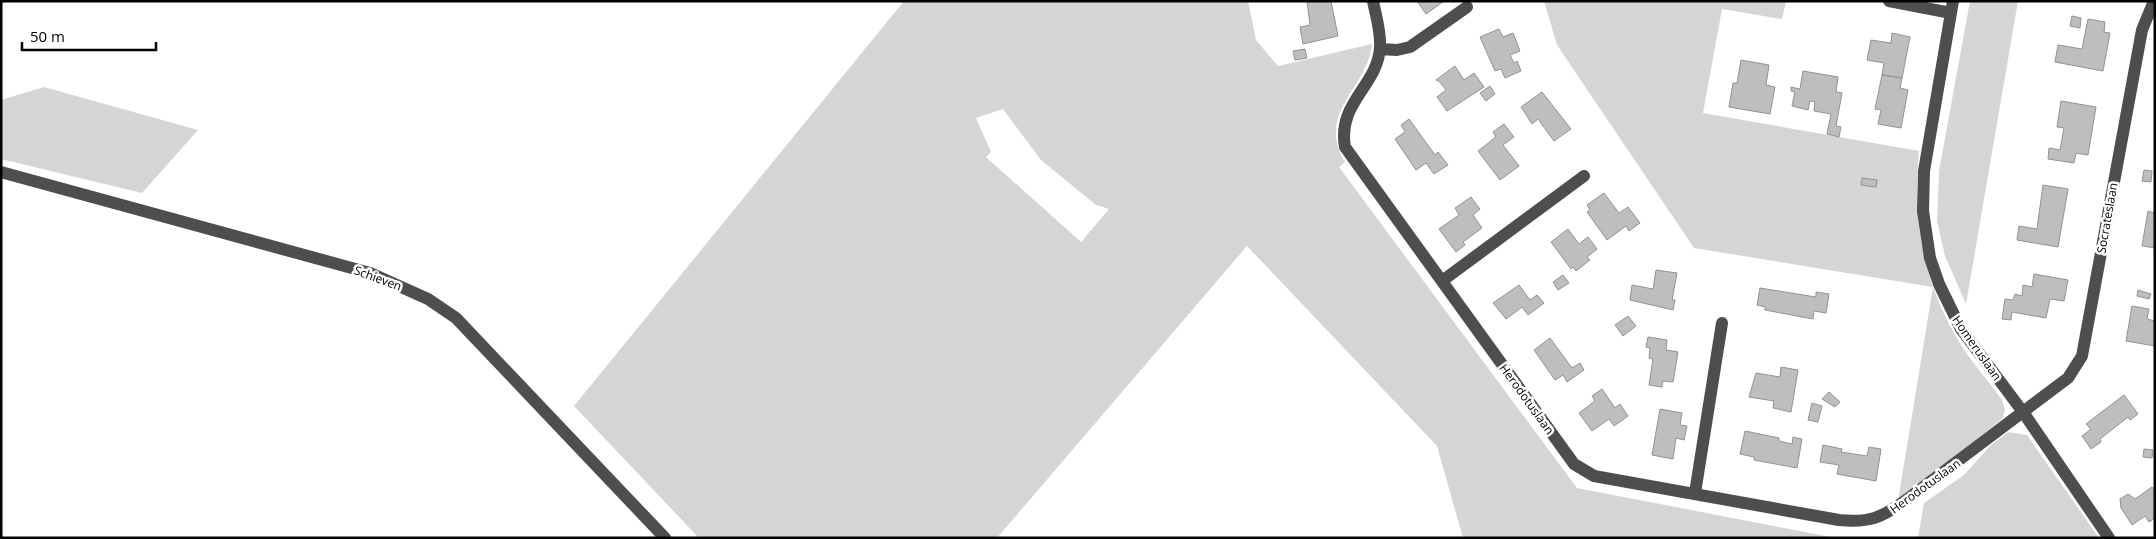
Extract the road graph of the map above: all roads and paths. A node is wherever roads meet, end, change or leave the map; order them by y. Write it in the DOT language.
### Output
graph roads {
  1 [pos="1372,1"];
  2 [pos="1890,1"];
  3 [pos="2154,1"];
  4 [pos="1467,7"];
  5 [pos="1952,7"];
  6 [pos="1380,48"];
  7 [pos="1,172"];
  8 [pos="1584,176"];
  9 [pos="1442,281"];
  10 [pos="1722,323"];
  11 [pos="2024,412"];
  12 [pos="1695,493"];
  13 [pos="665,538"];
  14 [pos="2108,538"];
  1 -- 6 [label="street, Herodotuslaan"];
  2 -- 5 [label="street, Homeruslaan"];
  3 -- 11 [label="street, Socrateslaan"];
  4 -- 6 [label="street"];
  5 -- 11 [label="street, Homeruslaan"];
  6 -- 9 [label="street, Herodotuslaan"];
  7 -- 13 [label="street, Schieven"];
  8 -- 9 [label="street"];
  9 -- 12 [label="street, Herodotuslaan"];
  10 -- 12 [label="street"];
  11 -- 12 [label="street, Herodotuslaan"];
  11 -- 14 [label="street, Homeruslaan"];
}
